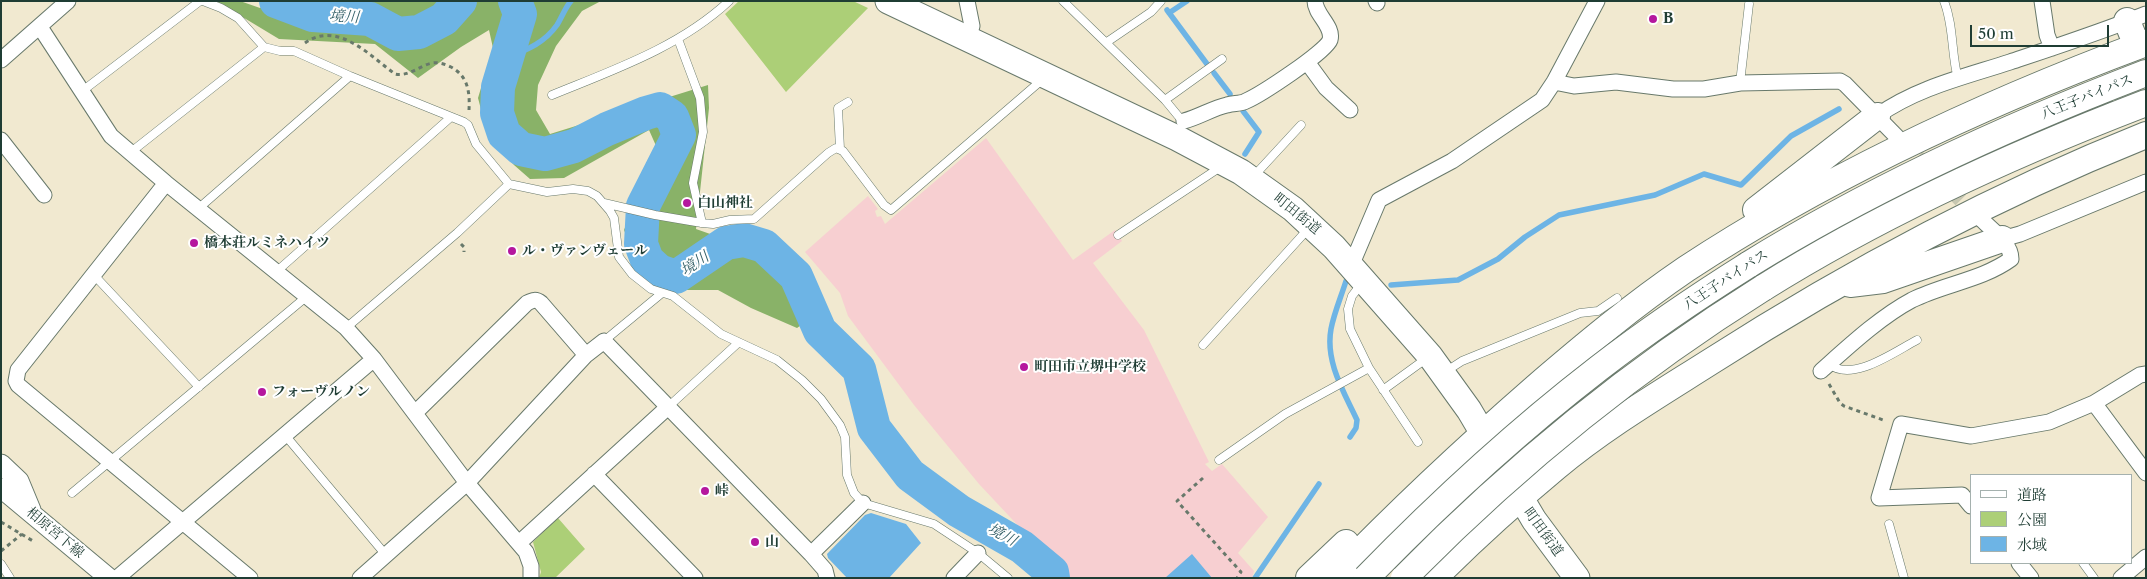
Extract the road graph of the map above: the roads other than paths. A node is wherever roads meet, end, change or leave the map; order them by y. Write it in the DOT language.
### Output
graph roads {
  1 [pos="68,1"];
  2 [pos="202,1"];
  3 [pos="729,1"];
  4 [pos="888,1"];
  5 [pos="967,1"];
  6 [pos="1063,1"];
  7 [pos="1161,1"];
  8 [pos="1316,1"];
  9 [pos="1597,1"];
  10 [pos="1944,1"];
  11 [pos="2042,1"];
  12 [pos="1749,4"];
  13 [pos="2136,18"];
  14 [pos="40,27"];
  15 [pos="678,38"];
  16 [pos="968,39"];
  17 [pos="1107,42"];
  18 [pos="2141,45"];
  19 [pos="264,47"];
  20 [pos="2052,48"];
  21 [pos="1222,59"];
  22 [pos="1,60"];
  23 [pos="1307,62"];
  24 [pos="2146,73"];
  25 [pos="350,76"];
  26 [pos="1046,76"];
  27 [pos="1958,78"];
  28 [pos="1554,82"];
  29 [pos="1740,83"];
  30 [pos="81,92"];
  31 [pos="552,95"];
  32 [pos="1165,100"];
  33 [pos="848,102"];
  34 [pos="2146,103"];
  35 [pos="1350,110"];
  36 [pos="1877,116"];
  37 [pos="452,117"];
  38 [pos="1301,125"];
  39 [pos="1180,130"];
  40 [pos="2146,135"];
  41 [pos="1897,137"];
  42 [pos="1,140"];
  43 [pos="840,149"];
  44 [pos="131,152"];
  45 [pos="1226,164"];
  46 [pos="1252,178"];
  47 [pos="2146,182"];
  48 [pos="166,183"];
  49 [pos="509,184"];
  50 [pos="44,195"];
  51 [pos="604,203"];
  52 [pos="199,208"];
  53 [pos="1982,220"];
  54 [pos="702,223"];
  55 [pos="1312,225"];
  56 [pos="1118,235"];
  57 [pos="2002,239"];
  58 [pos="1685,270"];
  59 [pos="276,272"];
  60 [pos="1358,273"];
  61 [pos="93,274"];
  62 [pos="1837,285"];
  63 [pos="662,293"];
  64 [pos="306,297"];
  65 [pos="1616,298"];
  66 [pos="346,328"];
  67 [pos="1917,340"];
  68 [pos="604,341"];
  69 [pos="738,343"];
  70 [pos="1203,345"];
  71 [pos="586,355"];
  72 [pos="374,359"];
  73 [pos="1437,365"];
  74 [pos="1369,368"];
  75 [pos="1825,368"];
  76 [pos="2146,374"];
  77 [pos="199,387"];
  78 [pos="1382,390"];
  79 [pos="2094,403"];
  80 [pos="668,407"];
  81 [pos="416,412"];
  82 [pos="1484,433"];
  83 [pos="285,435"];
  84 [pos="1418,442"];
  85 [pos="1219,460"];
  86 [pos="111,461"];
  87 [pos="1,464"];
  88 [pos="2146,473"];
  89 [pos="594,474"];
  90 [pos="467,482"];
  91 [pos="1,488"];
  92 [pos="72,493"];
  93 [pos="1520,498"];
  94 [pos="863,503"];
  95 [pos="1,505"];
  96 [pos="1970,505"];
  97 [pos="32,513"];
  98 [pos="183,521"];
  99 [pos="1387,523"];
  100 [pos="1890,524"];
  101 [pos="1485,529"];
  102 [pos="55,533"];
  103 [pos="519,543"];
  104 [pos="978,553"];
  105 [pos="385,554"];
  106 [pos="811,554"];
  107 [pos="2146,557"];
  108 [pos="1,564"];
  109 [pos="2020,564"];
  110 [pos="2084,564"];
  111 [pos="10,578"];
  112 [pos="109,578"];
  113 [pos="117,578"];
  114 [pos="250,578"];
  115 [pos="360,578"];
  116 [pos="531,578"];
  117 [pos="695,578"];
  118 [pos="827,578"];
  119 [pos="954,578"];
  120 [pos="1008,578"];
  121 [pos="1309,578"];
  122 [pos="1334,578"];
  123 [pos="1366,578"];
  124 [pos="1404,578"];
  125 [pos="1434,578"];
  126 [pos="1448,578"];
  127 [pos="1577,578"];
  128 [pos="1904,578"];
  129 [pos="2031,578"];
  130 [pos="2094,578"];
  131 [pos="2121,578"];
  1 -- 14 [label="street"];
  2 -- 19 [label="lane"];
  2 -- 30 [label="lane"];
  3 -- 15 [label="lane"];
  4 -- 16 [label="main road, 町田街道"];
  5 -- 16 [label="street"];
  6 -- 17 [label="lane"];
  7 -- 17 [label="lane"];
  8 -- 23 [label="street"];
  9 -- 28 [label="street"];
  10 -- 27 [label="lane"];
  11 -- 20 [label="street"];
  12 -- 29 [label="lane"];
  13 -- 18 [label="highway"];
  13 -- 20 [label="street"];
  14 -- 22 [label="street"];
  14 -- 30 [label="street"];
  15 -- 31 [label="lane"];
  15 -- 54 [label="lane"];
  16 -- 26 [label="main road, 町田街道"];
  17 -- 32 [label="lane"];
  18 -- 58 [label="highway"];
  19 -- 25 [label="lane"];
  19 -- 44 [label="lane"];
  20 -- 27 [label="street"];
  21 -- 32 [label="lane"];
  23 -- 35 [label="street"];
  23 -- 39 [label="street"];
  24 -- 123 [label="highway, 八王子バイパス, bridge"];
  25 -- 37 [label="lane"];
  25 -- 52 [label="lane"];
  26 -- 39 [label="main road, 町田街道"];
  26 -- 43 [label="lane"];
  27 -- 36 [label="street"];
  28 -- 29 [label="street"];
  28 -- 60 [label="street"];
  29 -- 36 [label="street"];
  30 -- 44 [label="street"];
  32 -- 39 [label="lane"];
  33 -- 43 [label="lane"];
  34 -- 124 [label="highway, 八王子バイパス, bridge"];
  36 -- 41 [label="street"];
  36 -- 58 [label="highway"];
  37 -- 49 [label="lane"];
  37 -- 59 [label="lane"];
  38 -- 46 [label="lane"];
  39 -- 45 [label="main road, 町田街道"];
  40 -- 62 [label="highway"];
  42 -- 50 [label="street"];
  43 -- 54 [label="lane"];
  44 -- 48 [label="street"];
  45 -- 46 [label="main road, 町田街道"];
  45 -- 56 [label="lane"];
  46 -- 55 [label="main road, 町田街道"];
  47 -- 57 [label="street"];
  48 -- 52 [label="street"];
  48 -- 61 [label="street"];
  49 -- 51 [label="lane"];
  49 -- 66 [label="lane"];
  51 -- 54 [label="lane"];
  51 -- 63 [label="lane"];
  52 -- 59 [label="street"];
  53 -- 57 [label="street"];
  55 -- 60 [label="main road, 町田街道"];
  55 -- 70 [label="lane"];
  57 -- 62 [label="highway"];
  57 -- 75 [label="street"];
  58 -- 82 [label="highway"];
  59 -- 64 [label="street"];
  60 -- 73 [label="main road, 町田街道"];
  60 -- 74 [label="lane"];
  61 -- 77 [label="lane"];
  61 -- 86 [label="street"];
  62 -- 93 [label="highway"];
  63 -- 68 [label="lane"];
  63 -- 69 [label="lane"];
  64 -- 66 [label="street"];
  64 -- 77 [label="lane"];
  65 -- 73 [label="lane"];
  66 -- 72 [label="street"];
  67 -- 75 [label="lane"];
  68 -- 71 [label="street"];
  68 -- 80 [label="street"];
  69 -- 80 [label="lane"];
  69 -- 94 [label="lane"];
  71 -- 81 [label="street"];
  71 -- 90 [label="street"];
  72 -- 81 [label="street"];
  72 -- 83 [label="street"];
  73 -- 78 [label="lane"];
  73 -- 82 [label="main road, 町田街道"];
  74 -- 78 [label="lane"];
  74 -- 85 [label="lane"];
  76 -- 79 [label="street"];
  77 -- 86 [label="lane"];
  78 -- 84 [label="lane"];
  79 -- 88 [label="street"];
  79 -- 96 [label="street"];
  80 -- 89 [label="street"];
  80 -- 106 [label="street"];
  81 -- 90 [label="street"];
  82 -- 93 [label="main road, 町田街道"];
  82 -- 99 [label="highway"];
  83 -- 98 [label="street"];
  83 -- 105 [label="lane"];
  86 -- 92 [label="lane"];
  86 -- 98 [label="street"];
  87 -- 97 [label="street"];
  89 -- 103 [label="street"];
  89 -- 117 [label="street"];
  90 -- 103 [label="street"];
  90 -- 105 [label="street"];
  91 -- 97 [label="street, 相原宮下線"];
  93 -- 101 [label="highway"];
  93 -- 127 [label="main road, 町田街道"];
  94 -- 104 [label="lane"];
  94 -- 106 [label="street"];
  95 -- 102 [label="street"];
  97 -- 102 [label="street, 相原宮下線"];
  98 -- 113 [label="street"];
  98 -- 114 [label="street"];
  99 -- 121 [label="highway"];
  99 -- 122 [label="highway"];
  100 -- 128 [label="lane"];
  101 -- 125 [label="highway"];
  101 -- 126 [label="highway"];
  102 -- 112 [label="street, 相原宮下線"];
  103 -- 116 [label="street"];
  104 -- 119 [label="street"];
  104 -- 120 [label="lane"];
  105 -- 115 [label="street"];
  106 -- 118 [label="street"];
  107 -- 131 [label="street"];
  108 -- 111 [label="lane"];
  109 -- 129 [label="street"];
  110 -- 130 [label="lane"];
}
